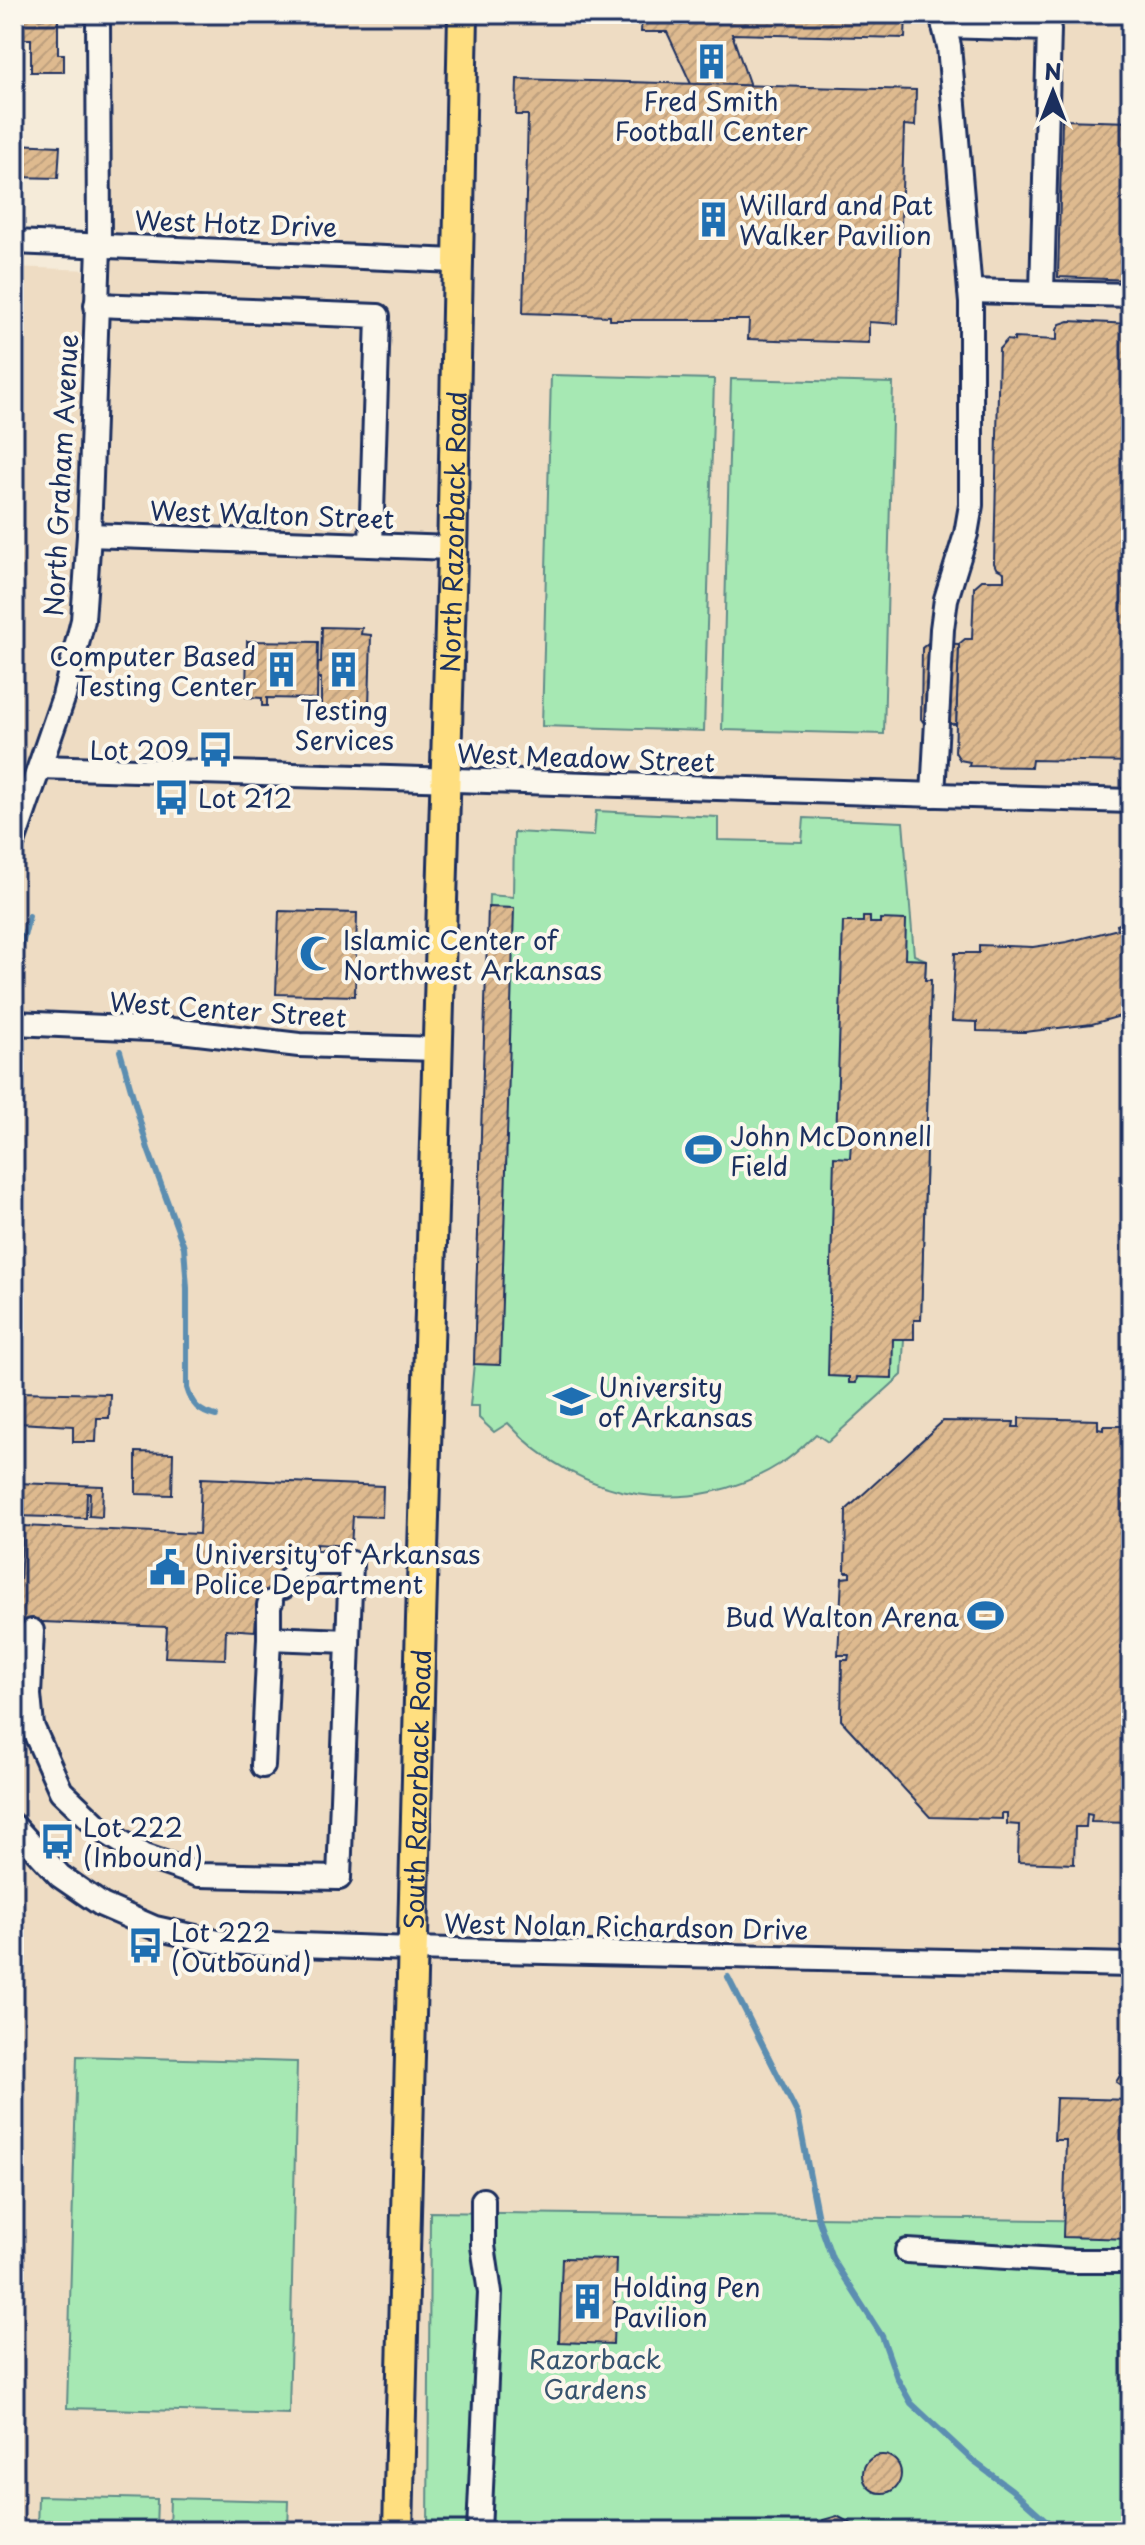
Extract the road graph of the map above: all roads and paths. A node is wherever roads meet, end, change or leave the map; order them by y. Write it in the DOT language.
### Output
graph roads {
  1 [pos="98,14"];
  2 [pos="463,14"];
  3 [pos="942,20"];
  4 [pos="14,242"];
  5 [pos="99,246"];
  6 [pos="456,261"];
  7 [pos="970,291"];
  8 [pos="1042,292"];
  9 [pos="1131,295"];
  10 [pos="96,305"];
  11 [pos="89,535"];
  12 [pos="371,545"];
  13 [pos="452,548"];
  14 [pos="40,767"];
  15 [pos="445,780"];
  16 [pos="933,795"];
  17 [pos="1131,801"];
  18 [pos="14,840"];
  19 [pos="14,1023"];
  20 [pos="437,1049"];
  21 [pos="315,1563"];
  22 [pos="283,1587"];
  23 [pos="32,1631"];
  24 [pos="269,1638"];
  25 [pos="348,1641"];
  26 [pos="263,1766"];
  27 [pos="14,1826"];
  28 [pos="411,1949"];
  29 [pos="1131,1965"];
  30 [pos="483,2200"];
  31 [pos="907,2251"];
  32 [pos="1131,2261"];
  33 [pos="398,2531"];
  34 [pos="479,2531"];
  1 -- 5 [label="street, North Graham Avenue"];
  2 -- 6 [label="main road, North Razorback Road"];
  3 -- 7 [label="street"];
  3 -- 8 [label="street"];
  4 -- 5 [label="street, West Hotz Drive"];
  5 -- 6 [label="street, West Hotz Drive"];
  5 -- 10 [label="street, North Graham Avenue"];
  6 -- 13 [label="main road, North Razorback Road"];
  7 -- 8 [label="street"];
  7 -- 16 [label="street"];
  8 -- 9 [label="street"];
  10 -- 11 [label="street, North Graham Avenue"];
  10 -- 12 [label="street"];
  11 -- 12 [label="street, West Walton Street"];
  11 -- 14 [label="street, North Graham Avenue"];
  12 -- 13 [label="street, West Walton Street"];
  13 -- 15 [label="main road, North Razorback Road"];
  14 -- 15 [label="street, West Meadow Street"];
  14 -- 18 [label="street, North Graham Avenue"];
  15 -- 16 [label="street, West Meadow Street"];
  15 -- 20 [label="main road, North Razorback Road"];
  16 -- 17 [label="street, West Meadow Street"];
  19 -- 20 [label="street, West Center Street"];
  20 -- 28 [label="main road, South Razorback Road"];
  21 -- 25 [label="street"];
  22 -- 24 [label="street"];
  23 -- 25 [label="street"];
  24 -- 25 [label="street"];
  24 -- 26 [label="street"];
  27 -- 28 [label="street, West Nolan Richardson Drive"];
  28 -- 29 [label="street, West Nolan Richardson Drive"];
  28 -- 33 [label="main road, South Razorback Road"];
  30 -- 34 [label="street"];
  31 -- 32 [label="street"];
}
